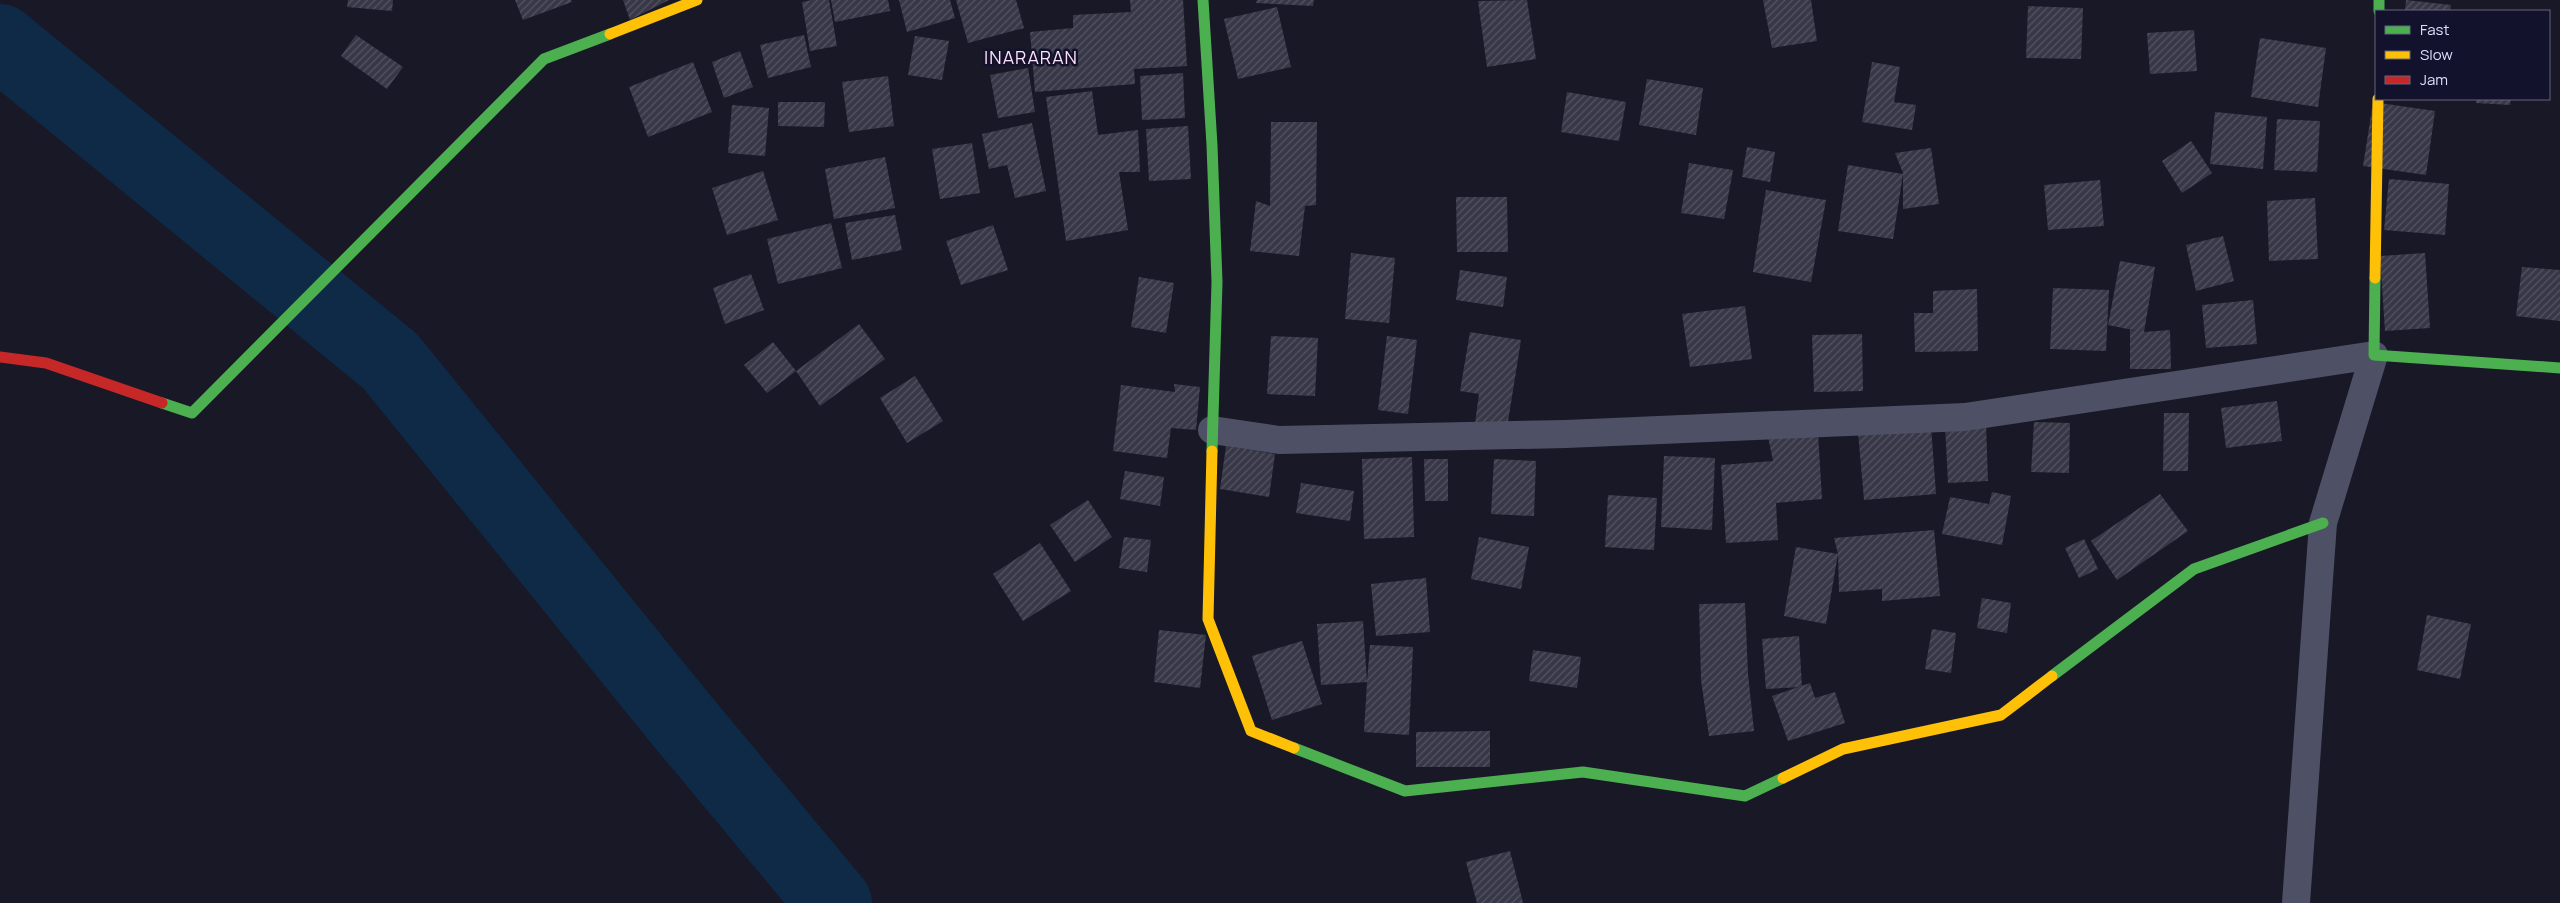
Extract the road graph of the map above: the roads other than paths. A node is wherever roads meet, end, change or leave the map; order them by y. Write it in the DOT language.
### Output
graph roads {
  1 [pos="697,0"];
  2 [pos="1202,0"];
  3 [pos="2378,100"];
  4 [pos="2374,355"];
  5 [pos="0,357"];
  6 [pos="2560,368"];
  7 [pos="1212,430"];
  8 [pos="2323,523"];
  9 [pos="2296,903"];
  1 -- 5 [label="street"];
  2 -- 7 [label="street"];
  3 -- 4 [label="street"];
  4 -- 6 [label="street"];
  4 -- 7 [label="street"];
  4 -- 8 [label="street"];
  7 -- 8 [label="street"];
  8 -- 9 [label="street"];
}
